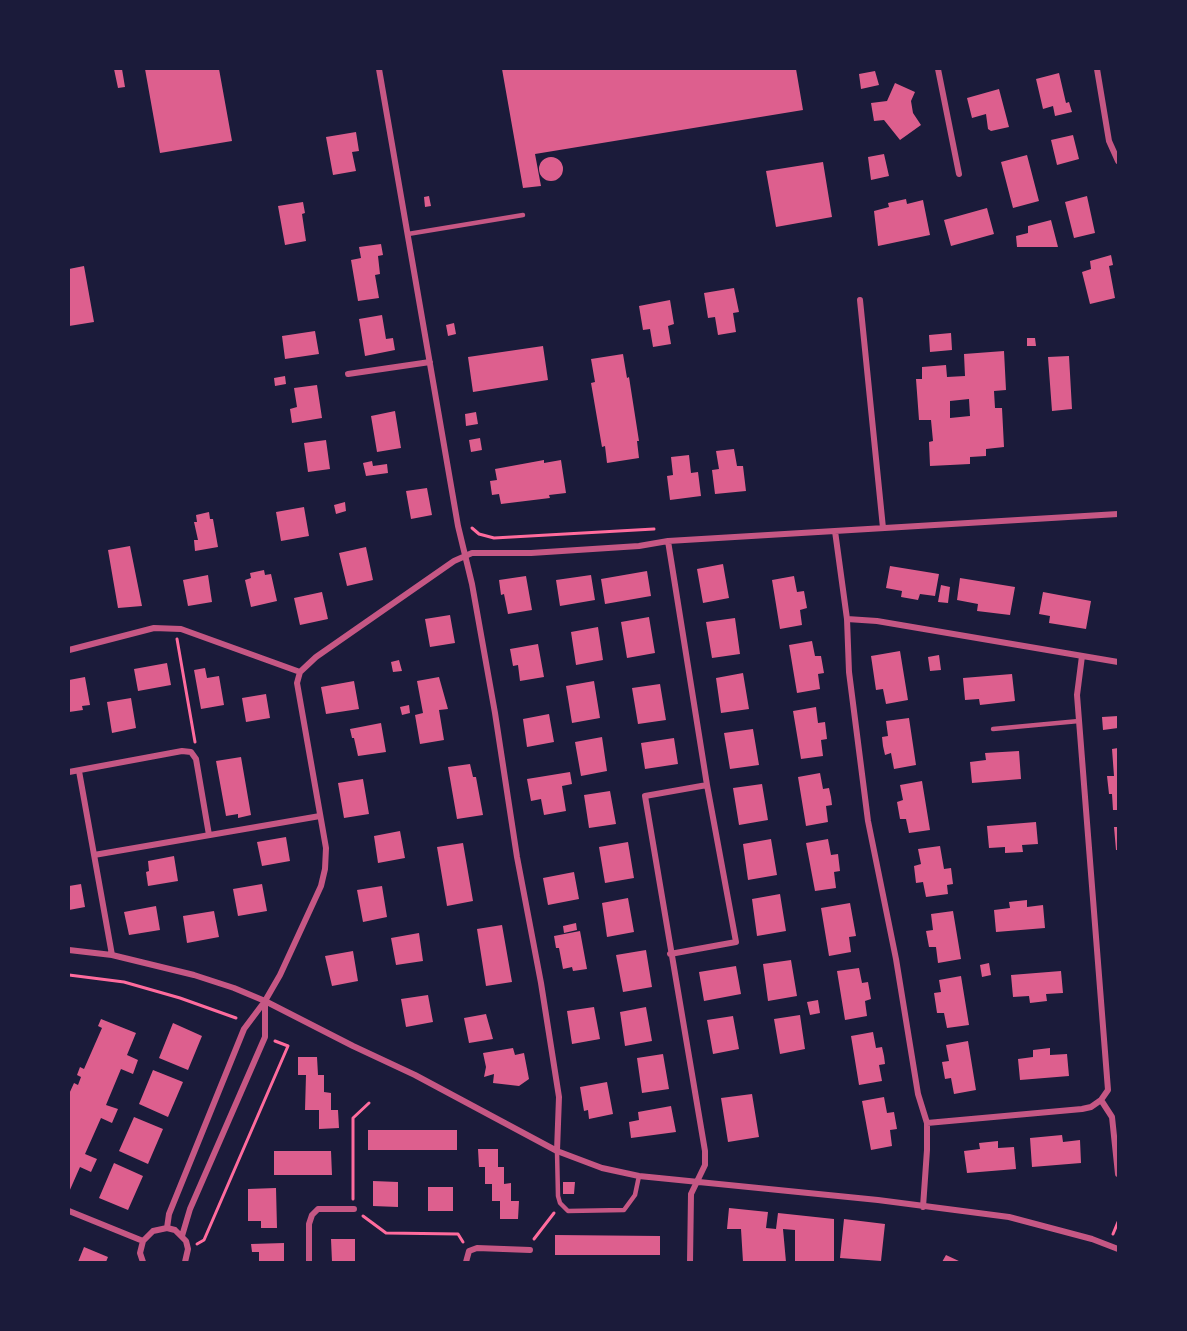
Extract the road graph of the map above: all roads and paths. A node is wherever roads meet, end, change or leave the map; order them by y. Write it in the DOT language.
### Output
graph roads {
  1 [pos="379,69"];
  2 [pos="938,69"];
  3 [pos="1097,69"];
  4 [pos="1118,161"];
  5 [pos="959,174"];
  6 [pos="523,215"];
  7 [pos="408,234"];
  8 [pos="860,300"];
  9 [pos="430,362"];
  10 [pos="348,374"];
  11 [pos="1118,514"];
  12 [pos="469,523"];
  13 [pos="883,528"];
  14 [pos="659,529"];
  15 [pos="835,531"];
  16 [pos="668,541"];
  17 [pos="464,556"];
  18 [pos="846,620"];
  19 [pos="181,629"];
  20 [pos="69,650"];
  21 [pos="1082,656"];
  22 [pos="1118,662"];
  23 [pos="300,672"];
  24 [pos="1079,721"];
  25 [pos="993,729"];
  26 [pos="190,752"];
  27 [pos="79,771"];
  28 [pos="69,772"];
  29 [pos="707,785"];
  30 [pos="320,816"];
  31 [pos="209,835"];
  32 [pos="94,855"];
  33 [pos="69,950"];
  34 [pos="670,954"];
  35 [pos="112,955"];
  36 [pos="69,975"];
  37 [pos="265,1001"];
  38 [pos="249,1021"];
  39 [pos="265,1037"];
  40 [pos="1101,1100"];
  41 [pos="369,1103"];
  42 [pos="927,1123"];
  43 [pos="557,1151"];
  44 [pos="1118,1174"];
  45 [pos="639,1176"];
  46 [pos="697,1183"];
  47 [pos="562,1206"];
  48 [pos="923,1207"];
  49 [pos="354,1209"];
  50 [pos="69,1211"];
  51 [pos="167,1228"];
  52 [pos="182,1236"];
  53 [pos="143,1240"];
  54 [pos="188,1249"];
  55 [pos="1118,1249"];
  56 [pos="530,1250"];
  57 [pos="469,1251"];
  58 [pos="142,1262"];
  59 [pos="185,1262"];
  60 [pos="309,1262"];
  61 [pos="466,1262"];
  62 [pos="690,1262"];
  1 -- 7 [label="street"];
  2 -- 5 [label="street"];
  3 -- 4 [label="street"];
  6 -- 7 [label="lane"];
  7 -- 9 [label="street"];
  8 -- 13 [label="street"];
  9 -- 10 [label="street"];
  9 -- 17 [label="street"];
  11 -- 13 [label="street"];
  12 -- 14 [label="path"];
  13 -- 15 [label="street"];
  15 -- 16 [label="street"];
  15 -- 18 [label="street"];
  16 -- 17 [label="street"];
  16 -- 29 [label="street"];
  17 -- 23 [label="street"];
  17 -- 43 [label="street"];
  18 -- 21 [label="street"];
  18 -- 42 [label="street"];
  19 -- 20 [label="street"];
  19 -- 23 [label="street"];
  19 -- 26 [label="path"];
  21 -- 22 [label="street"];
  21 -- 24 [label="street"];
  23 -- 30 [label="street"];
  24 -- 25 [label="lane"];
  24 -- 40 [label="street"];
  26 -- 27 [label="street"];
  26 -- 31 [label="street"];
  27 -- 28 [label="street"];
  27 -- 32 [label="street"];
  29 -- 34 [label="street"];
  29 -- 34 [label="street"];
  30 -- 31 [label="street"];
  30 -- 37 [label="street"];
  31 -- 32 [label="street"];
  32 -- 35 [label="street"];
  33 -- 35 [label="street"];
  34 -- 46 [label="street"];
  35 -- 37 [label="street"];
  36 -- 38 [label="path"];
  37 -- 38 [label="street"];
  37 -- 39 [label="street"];
  37 -- 43 [label="street"];
  38 -- 51 [label="street"];
  39 -- 52 [label="street"];
  39 -- 54 [label="path"];
  40 -- 42 [label="street"];
  40 -- 44 [label="street"];
  41 -- 49 [label="path"];
  42 -- 48 [label="street"];
  43 -- 45 [label="street"];
  43 -- 47 [label="lane"];
  45 -- 46 [label="street"];
  45 -- 47 [label="lane"];
  46 -- 48 [label="street"];
  46 -- 62 [label="street"];
  47 -- 56 [label="path"];
  48 -- 55 [label="street"];
  49 -- 57 [label="path"];
  49 -- 60 [label="street"];
  50 -- 53 [label="street"];
  51 -- 52 [label="street"];
  51 -- 53 [label="street"];
  52 -- 54 [label="street"];
  53 -- 58 [label="street"];
  54 -- 59 [label="street"];
  56 -- 57 [label="street"];
  57 -- 61 [label="street"];
}
